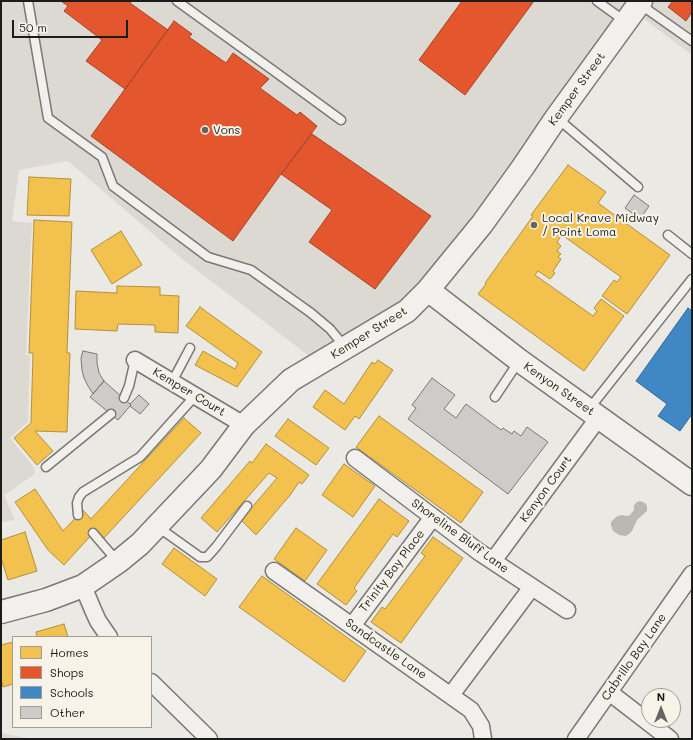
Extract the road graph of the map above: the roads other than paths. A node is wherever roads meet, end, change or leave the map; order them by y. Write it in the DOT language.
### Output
graph roads {
  1 [pos="28,1"];
  2 [pos="177,1"];
  3 [pos="597,1"];
  4 [pos="640,2"];
  5 [pos="627,22"];
  6 [pos="692,41"];
  7 [pos="556,118"];
  8 [pos="341,120"];
  9 [pos="638,187"];
  10 [pos="668,234"];
  11 [pos="692,254"];
  12 [pos="692,279"];
  13 [pos="428,290"];
  14 [pos="345,347"];
  15 [pos="190,348"];
  16 [pos="135,360"];
  17 [pos="520,361"];
  18 [pos="172,382"];
  19 [pos="195,396"];
  20 [pos="495,397"];
  21 [pos="124,398"];
  22 [pos="593,413"];
  23 [pos="111,414"];
  24 [pos="244,425"];
  25 [pos="355,458"];
  26 [pos="46,467"];
  27 [pos="692,484"];
  28 [pos="247,506"];
  29 [pos="78,515"];
  30 [pos="433,517"];
  31 [pos="158,526"];
  32 [pos="93,533"];
  33 [pos="493,561"];
  34 [pos="118,562"];
  35 [pos="274,571"];
  36 [pos="692,574"];
  37 [pos="83,586"];
  38 [pos="532,587"];
  39 [pos="687,593"];
  40 [pos="567,610"];
  41 [pos="1,612"];
  42 [pos="352,626"];
  43 [pos="108,636"];
  44 [pos="152,683"];
  45 [pos="608,692"];
  46 [pos="451,695"];
  47 [pos="209,739"];
  48 [pos="483,739"];
  49 [pos="576,739"];
  50 [pos="670,739"];
  1 -- 14 [label="lane"];
  2 -- 8 [label="lane"];
  3 -- 5 [label="lane"];
  4 -- 5 [label="street, Kemper Street"];
  4 -- 6 [label="lane"];
  5 -- 7 [label="street, Kemper Street"];
  7 -- 9 [label="lane"];
  7 -- 13 [label="street, Kemper Street"];
  10 -- 11 [label="lane"];
  12 -- 22 [label="lane"];
  13 -- 14 [label="street, Kemper Street"];
  13 -- 17 [label="street, Kenyon Street"];
  14 -- 24 [label="street, Kemper Street"];
  15 -- 18 [label="lane"];
  16 -- 18 [label="street, Kemper Court"];
  16 -- 21 [label="lane"];
  17 -- 20 [label="lane"];
  17 -- 22 [label="street, Kenyon Street"];
  18 -- 19 [label="street, Kemper Court"];
  19 -- 24 [label="street, Kemper Court"];
  19 -- 29 [label="lane"];
  22 -- 27 [label="street, Kenyon Street"];
  22 -- 33 [label="street, Kenyon Court"];
  23 -- 26 [label="lane"];
  24 -- 31 [label="street, Kemper Street"];
  25 -- 30 [label="street, Shoreline Bluff Lane"];
  28 -- 31 [label="lane"];
  30 -- 33 [label="street, Shoreline Bluff Lane"];
  30 -- 42 [label="street, Trinity Bay Place"];
  31 -- 34 [label="street, Kemper Street"];
  32 -- 34 [label="lane"];
  33 -- 38 [label="street, Shoreline Bluff Lane"];
  34 -- 37 [label="street, Kemper Street"];
  35 -- 42 [label="street, Sandcastle Lane"];
  36 -- 39 [label="street, Cabrillo Bay Lane"];
  37 -- 41 [label="street, Kemper Street"];
  37 -- 43 [label="street"];
  38 -- 40 [label="street, Shoreline Bluff Lane"];
  38 -- 46 [label="street"];
  39 -- 45 [label="street, Cabrillo Bay Lane"];
  42 -- 46 [label="street, Sandcastle Lane"];
  44 -- 47 [label="street"];
  45 -- 49 [label="street, Cabrillo Bay Lane"];
  45 -- 50 [label="street"];
  46 -- 48 [label="street, Sandcastle Lane"];
}
